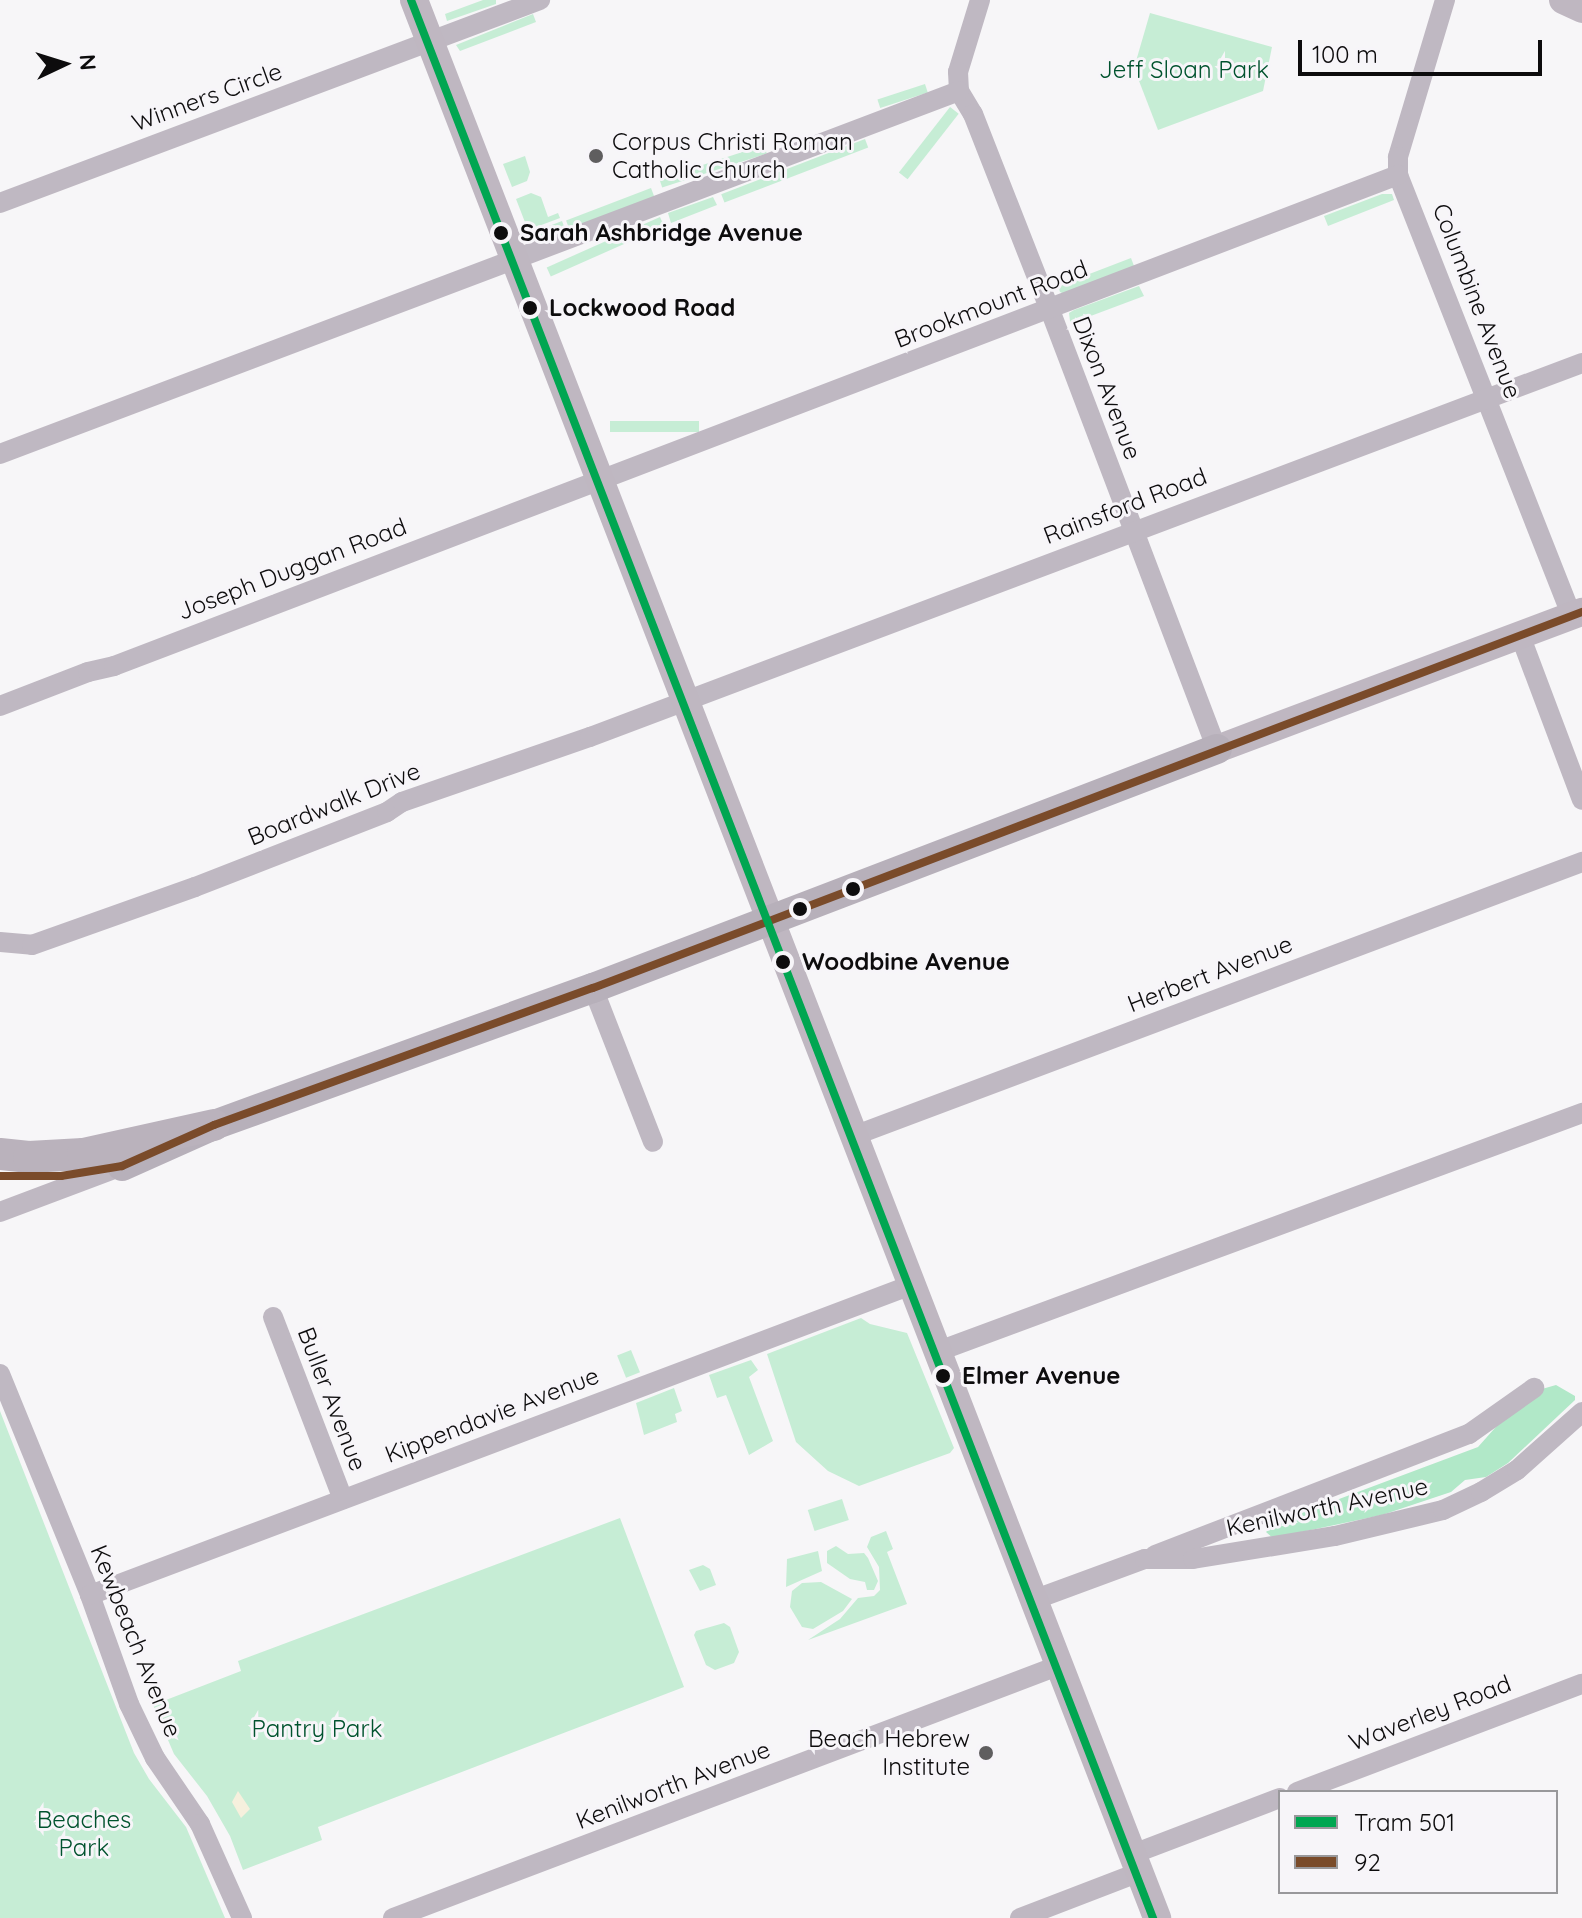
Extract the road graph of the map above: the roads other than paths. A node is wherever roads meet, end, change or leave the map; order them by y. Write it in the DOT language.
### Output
graph roads {
  1 [pos="414,0"];
  2 [pos="540,0"];
  3 [pos="980,0"];
  4 [pos="1445,0"];
  5 [pos="1563,0"];
  6 [pos="1582,9"];
  7 [pos="432,42"];
  8 [pos="959,91"];
  9 [pos="1398,175"];
  10 [pos="0,203"];
  11 [pos="517,260"];
  12 [pos="1050,310"];
  13 [pos="1582,363"];
  14 [pos="1486,398"];
  15 [pos="0,454"];
  16 [pos="602,479"];
  17 [pos="1133,530"];
  18 [pos="1577,614"];
  19 [pos="1520,635"];
  20 [pos="687,700"];
  21 [pos="0,706"];
  22 [pos="1217,749"];
  23 [pos="1582,800"];
  24 [pos="1582,862"];
  25 [pos="772,919"];
  26 [pos="0,942"];
  27 [pos="593,988"];
  28 [pos="1582,1113"];
  29 [pos="214,1125"];
  30 [pos="856,1135"];
  31 [pos="653,1142"];
  32 [pos="0,1154"];
  33 [pos="122,1166"];
  34 [pos="0,1176"];
  35 [pos="0,1212"];
  36 [pos="914,1284"];
  37 [pos="273,1317"];
  38 [pos="939,1351"];
  39 [pos="0,1374"];
  40 [pos="1534,1388"];
  41 [pos="1582,1412"];
  42 [pos="343,1499"];
  43 [pos="1145,1559"];
  44 [pos="90,1595"];
  45 [pos="1036,1599"];
  46 [pos="1060,1665"];
  47 [pos="1582,1684"];
  48 [pos="1302,1790"];
  49 [pos="1278,1799"];
  50 [pos="1136,1863"];
  51 [pos="242,1918"];
  52 [pos="393,1918"];
  53 [pos="1020,1918"];
  54 [pos="1157,1918"];
  1 -- 7 [label="main road"];
  2 -- 7 [label="street, Winners Circle"];
  3 -- 8 [label="street"];
  4 -- 9 [label="street"];
  5 -- 6 [label="main road"];
  7 -- 10 [label="street, Winners Circle"];
  7 -- 11 [label="main road"];
  8 -- 11 [label="street"];
  8 -- 12 [label="street, Dixon Avenue"];
  9 -- 12 [label="street, Brookmount Road"];
  9 -- 14 [label="street, Columbine Avenue"];
  11 -- 15 [label="street"];
  11 -- 16 [label="main road"];
  12 -- 16 [label="street, Brookmount Road"];
  12 -- 17 [label="street, Dixon Avenue"];
  13 -- 14 [label="street, Rainsford Road"];
  14 -- 17 [label="street, Rainsford Road"];
  14 -- 18 [label="street, Columbine Avenue"];
  16 -- 20 [label="main road"];
  16 -- 21 [label="street, Joseph Duggan Road"];
  17 -- 20 [label="street, Rainsford Road"];
  17 -- 22 [label="street, Dixon Avenue"];
  18 -- 19 [label="main road"];
  19 -- 22 [label="main road"];
  19 -- 23 [label="street"];
  20 -- 25 [label="main road"];
  20 -- 26 [label="street, Boardwalk Drive"];
  22 -- 25 [label="main road"];
  24 -- 30 [label="street, Herbert Avenue"];
  25 -- 27 [label="main road"];
  25 -- 30 [label="main road"];
  27 -- 29 [label="main road"];
  27 -- 31 [label="street"];
  28 -- 38 [label="street"];
  29 -- 32 [label="highway"];
  29 -- 33 [label="main road"];
  30 -- 36 [label="main road"];
  33 -- 34 [label="highway"];
  33 -- 35 [label="street"];
  36 -- 38 [label="main road"];
  36 -- 42 [label="street, Kippendavie Avenue"];
  37 -- 42 [label="street, Buller Avenue"];
  38 -- 45 [label="main road"];
  39 -- 44 [label="street, Kewbeach Avenue"];
  40 -- 43 [label="street, Kenilworth Avenue"];
  41 -- 43 [label="street, Kenilworth Avenue"];
  42 -- 44 [label="street, Kippendavie Avenue"];
  43 -- 45 [label="street, Kenilworth Avenue"];
  44 -- 51 [label="street, Kewbeach Avenue"];
  45 -- 46 [label="main road"];
  46 -- 50 [label="main road"];
  46 -- 52 [label="street, Kenilworth Avenue"];
  47 -- 48 [label="street, Waverley Road"];
  49 -- 50 [label="street"];
  50 -- 53 [label="street"];
  50 -- 54 [label="main road"];
}
